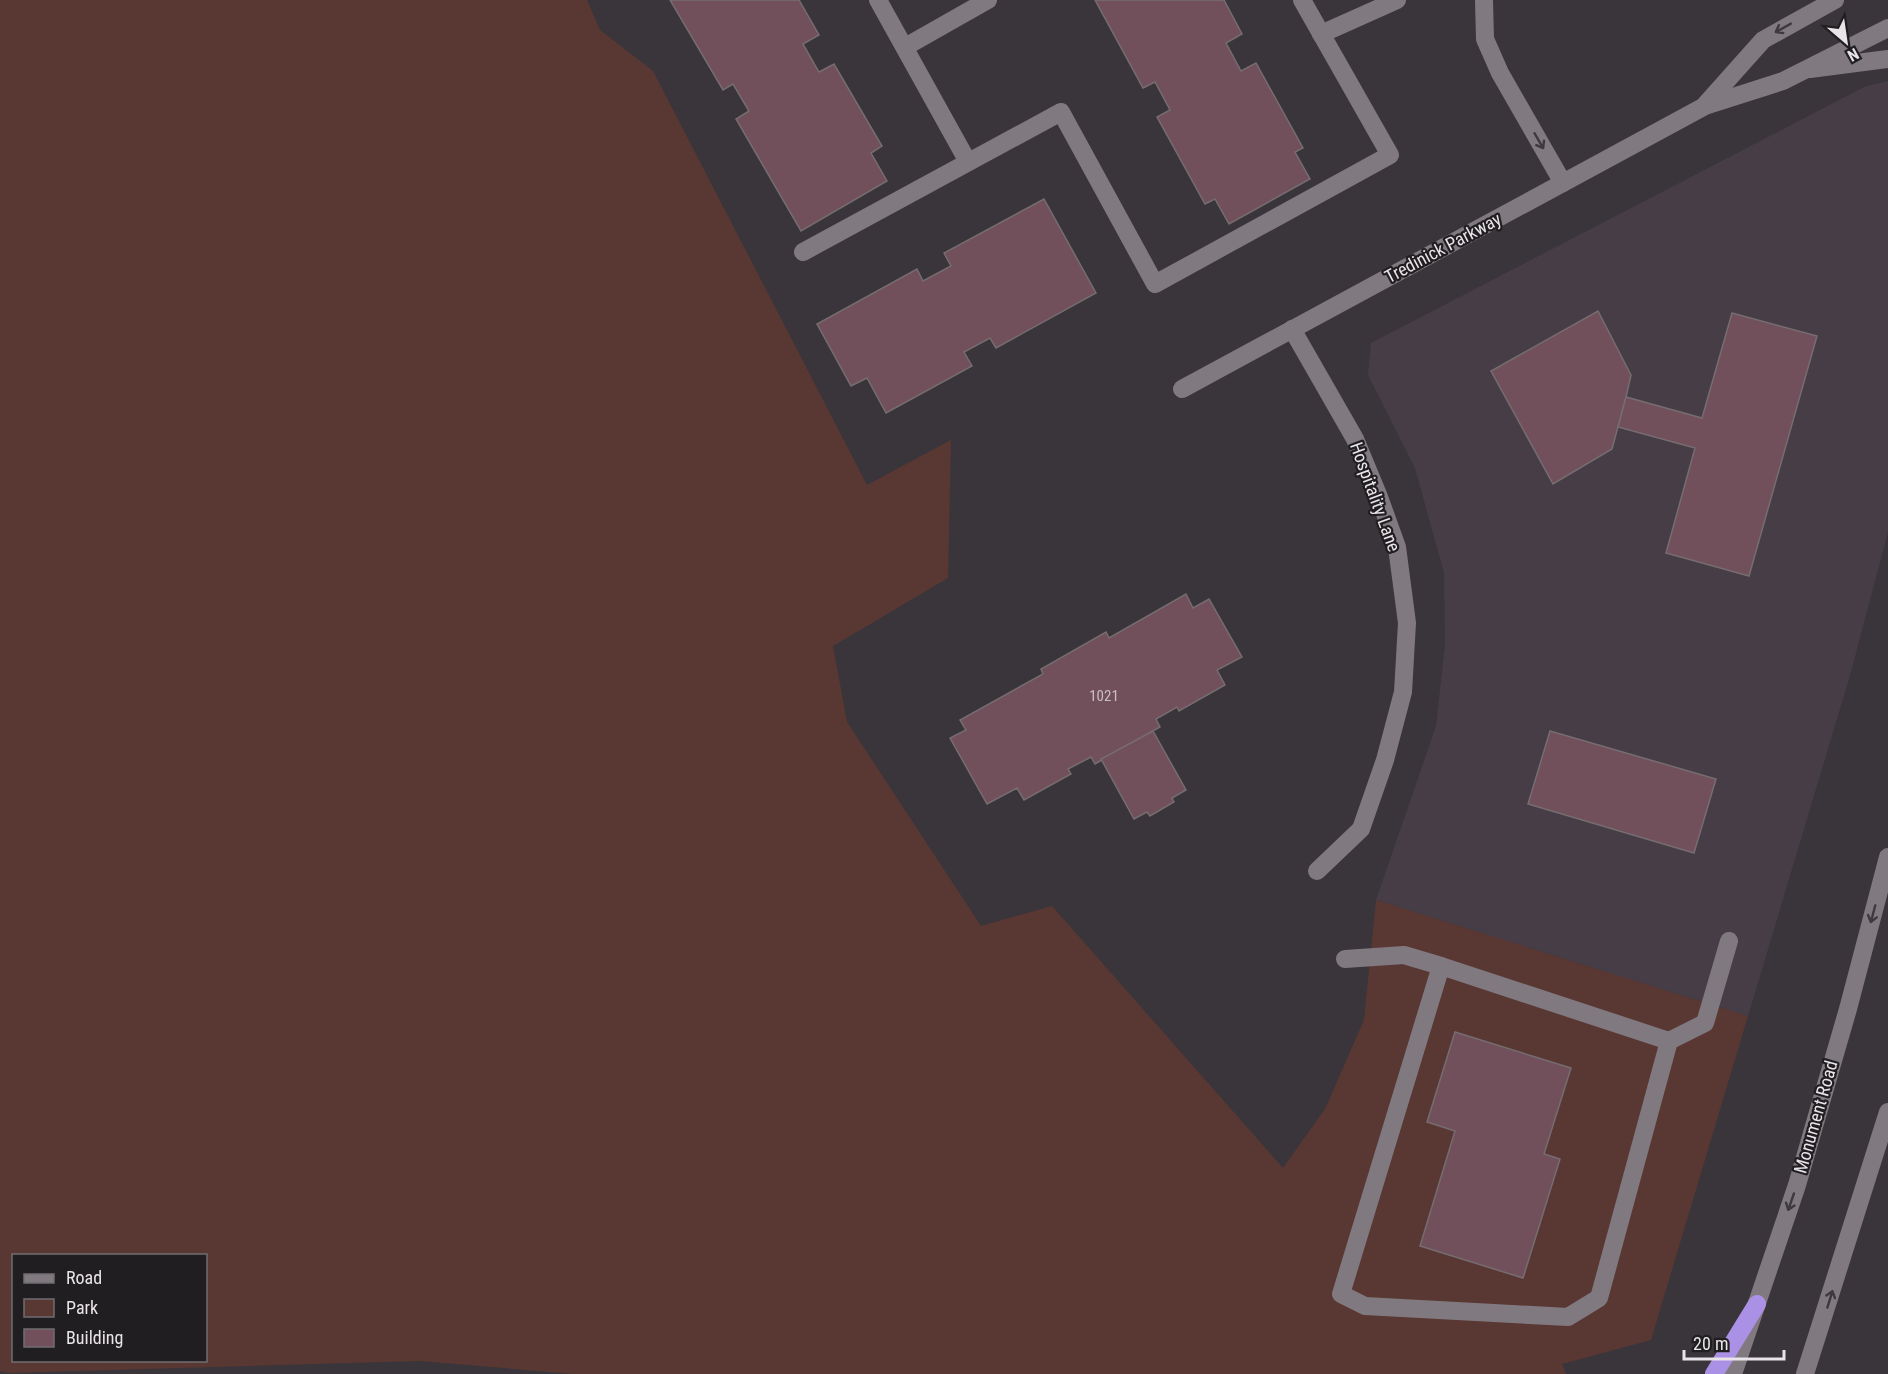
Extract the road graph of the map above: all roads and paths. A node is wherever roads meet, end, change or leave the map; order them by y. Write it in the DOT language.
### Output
graph roads {
  1 [pos="878,0"];
  2 [pos="988,0"];
  3 [pos="1302,0"];
  4 [pos="1397,0"];
  5 [pos="1484,0"];
  6 [pos="1834,0"];
  7 [pos="1888,28"];
  8 [pos="1321,34"];
  9 [pos="904,47"];
  10 [pos="1888,59"];
  11 [pos="1809,69"];
  12 [pos="1705,106"];
  13 [pos="968,162"];
  14 [pos="1563,183"];
  15 [pos="803,252"];
  16 [pos="1292,329"];
  17 [pos="1182,389"];
  18 [pos="1888,857"];
  19 [pos="1317,871"];
  20 [pos="1729,941"];
  21 [pos="1345,959"];
  22 [pos="1441,966"];
  23 [pos="1669,1041"];
  24 [pos="1888,1112"];
  25 [pos="1757,1304"];
  26 [pos="1714,1374"];
  27 [pos="1732,1374"];
  28 [pos="1805,1374"];
  1 -- 9 [label="street"];
  2 -- 9 [label="street"];
  3 -- 8 [label="street"];
  4 -- 8 [label="street"];
  5 -- 14 [label="street, one-way"];
  6 -- 12 [label="street, Tredinick Parkway, one-way"];
  7 -- 11 [label="street, Tredinick Parkway"];
  8 -- 13 [label="street"];
  9 -- 13 [label="street"];
  10 -- 11 [label="street"];
  11 -- 12 [label="street, Tredinick Parkway"];
  12 -- 14 [label="street, Tredinick Parkway"];
  13 -- 15 [label="street"];
  14 -- 16 [label="street, Tredinick Parkway"];
  16 -- 17 [label="street, Tredinick Parkway"];
  16 -- 19 [label="street, Hospitality Lane"];
  18 -- 25 [label="street, Monument Road, one-way"];
  20 -- 23 [label="street"];
  21 -- 22 [label="street"];
  22 -- 23 [label="street"];
  22 -- 23 [label="street"];
  28 -- 24 [label="street, one-way"];
  25 -- 26 [label="highway"];
  25 -- 27 [label="street, Monument Road"];
}
